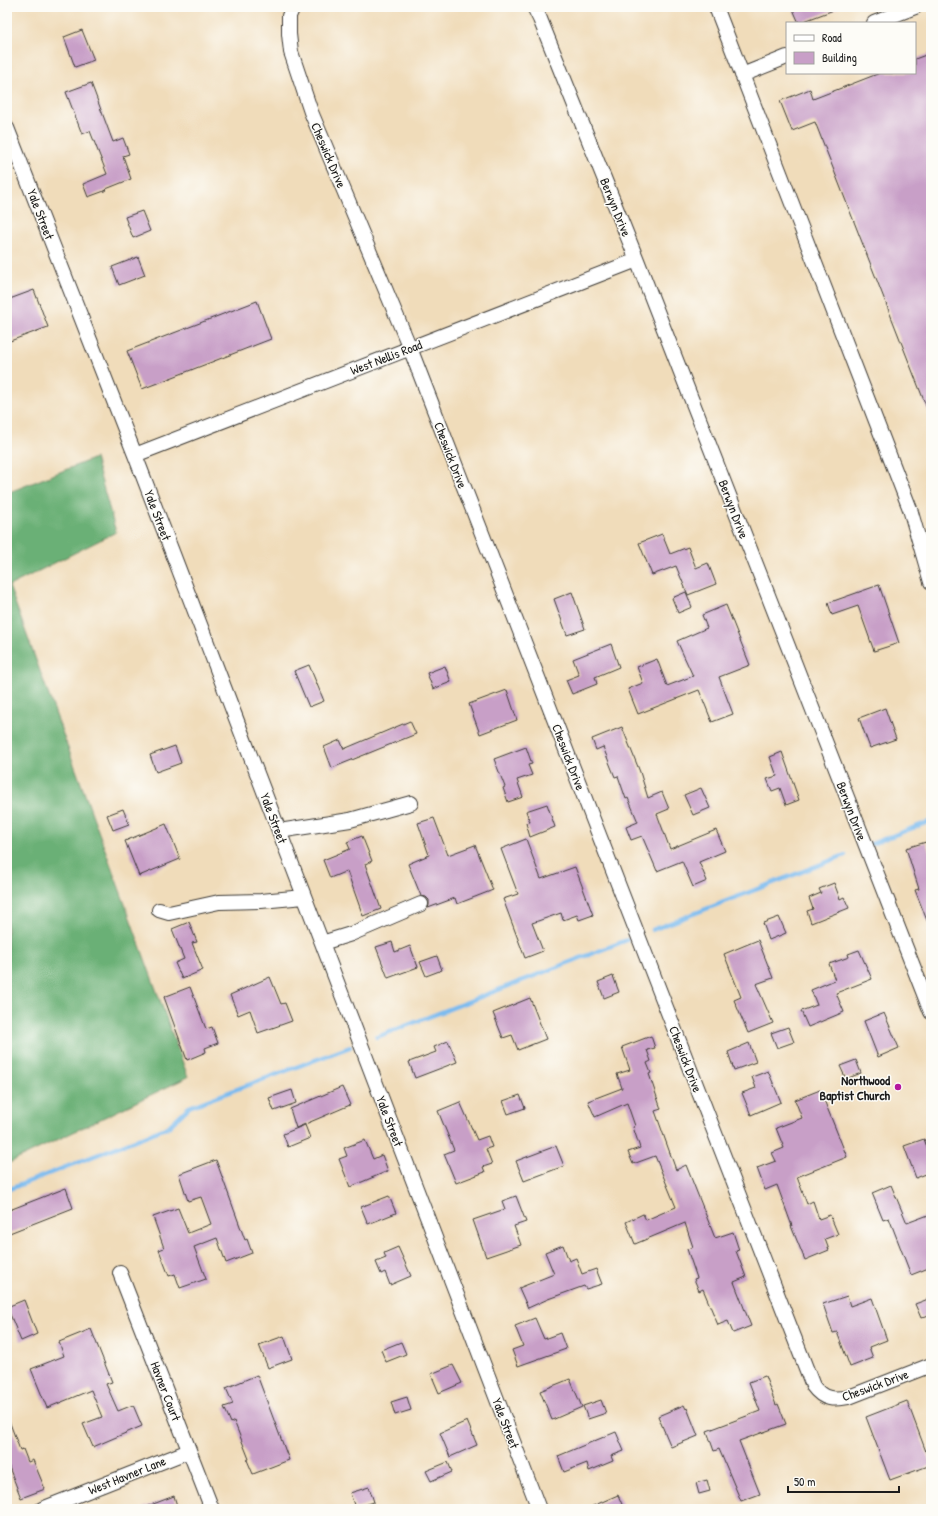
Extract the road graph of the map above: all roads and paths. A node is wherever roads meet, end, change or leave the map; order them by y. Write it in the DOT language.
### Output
graph roads {
  1 [pos="293,7"];
  2 [pos="534,7"];
  3 [pos="716,7"];
  4 [pos="915,7"];
  5 [pos="877,22"];
  6 [pos="786,57"];
  7 [pos="742,74"];
  8 [pos="7,128"];
  9 [pos="637,260"];
  10 [pos="410,348"];
  11 [pos="135,455"];
  12 [pos="931,582"];
  13 [pos="411,803"];
  14 [pos="279,830"];
  15 [pos="304,896"];
  16 [pos="421,904"];
  17 [pos="159,910"];
  18 [pos="322,943"];
  19 [pos="931,1012"];
  20 [pos="120,1273"];
  21 [pos="931,1365"];
  22 [pos="190,1451"];
  23 [pos="42,1509"];
  24 [pos="212,1509"];
  25 [pos="539,1509"];
  1 -- 10 [label="street, Cheswick Drive"];
  2 -- 9 [label="street, Berwyn Drive"];
  3 -- 7 [label="street"];
  4 -- 5 [label="street"];
  6 -- 7 [label="street"];
  7 -- 12 [label="street"];
  8 -- 11 [label="street, Yale Street"];
  9 -- 10 [label="street, West Nellis Road"];
  9 -- 19 [label="street, Berwyn Drive"];
  10 -- 11 [label="street, West Nellis Road"];
  10 -- 21 [label="street, Cheswick Drive"];
  11 -- 14 [label="street, Yale Street"];
  13 -- 14 [label="street"];
  14 -- 15 [label="street, Yale Street"];
  15 -- 17 [label="street"];
  15 -- 18 [label="street, Yale Street"];
  16 -- 18 [label="street"];
  18 -- 25 [label="street, Yale Street"];
  20 -- 22 [label="street, Havner Court"];
  22 -- 23 [label="street, West Havner Lane"];
  22 -- 24 [label="street, Havner Court"];
}
